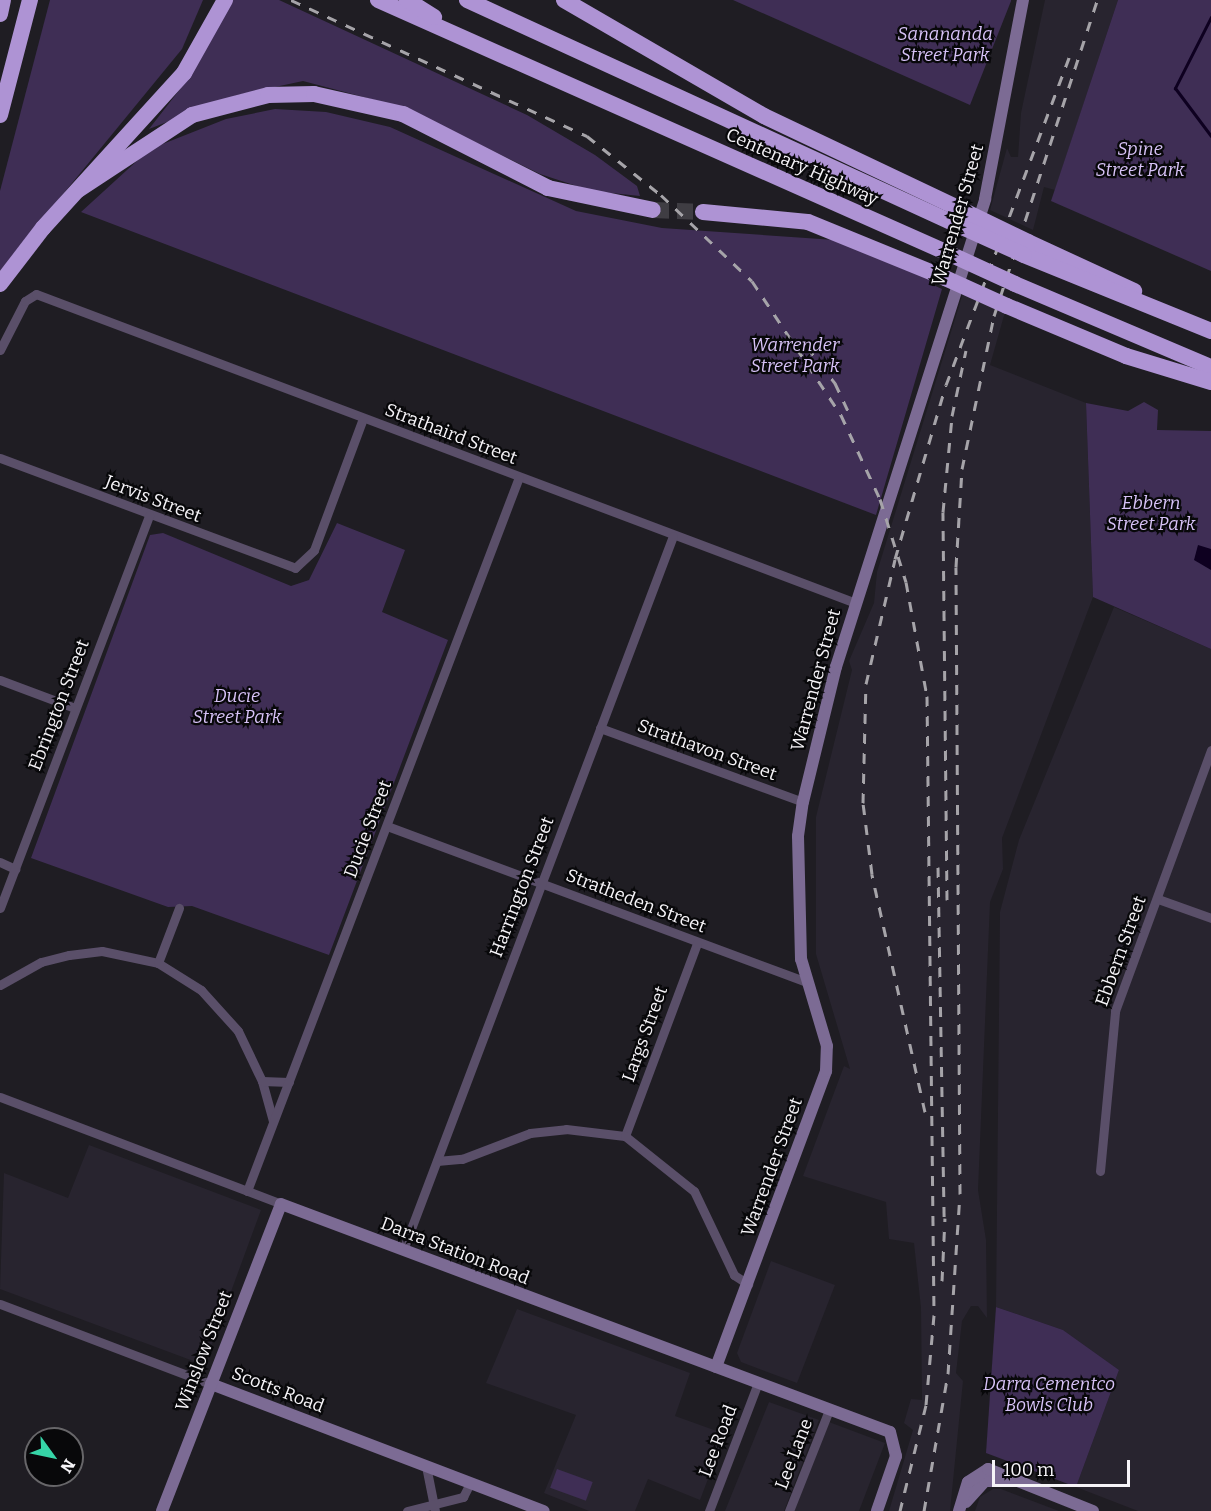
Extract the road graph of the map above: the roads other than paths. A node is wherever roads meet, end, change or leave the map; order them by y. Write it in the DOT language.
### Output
graph roads {
  1 [pos="3,0"];
  2 [pos="30,0"];
  3 [pos="225,0"];
  4 [pos="378,0"];
  5 [pos="407,0"];
  6 [pos="467,0"];
  7 [pos="564,0"];
  8 [pos="1023,0"];
  9 [pos="0,14"];
  10 [pos="440,24"];
  11 [pos="0,115"];
  12 [pos="78,190"];
  13 [pos="652,210"];
  14 [pos="703,212"];
  15 [pos="964,220"];
  16 [pos="0,284"];
  17 [pos="1205,329"];
  18 [pos="0,350"];
  19 [pos="1211,367"];
  20 [pos="1211,382"];
  21 [pos="363,418"];
  22 [pos="0,458"];
  23 [pos="519,477"];
  24 [pos="149,515"];
  25 [pos="674,536"];
  26 [pos="856,603"];
  27 [pos="0,680"];
  28 [pos="75,708"];
  29 [pos="600,728"];
  30 [pos="1211,750"];
  31 [pos="803,802"];
  32 [pos="387,826"];
  33 [pos="0,862"];
  34 [pos="15,869"];
  35 [pos="541,883"];
  36 [pos="1158,898"];
  37 [pos="0,908"];
  38 [pos="179,908"];
  39 [pos="1211,918"];
  40 [pos="697,943"];
  41 [pos="158,963"];
  42 [pos="806,982"];
  43 [pos="0,985"];
  44 [pos="262,1081"];
  45 [pos="290,1082"];
  46 [pos="0,1097"];
  47 [pos="273,1121"];
  48 [pos="625,1136"];
  49 [pos="437,1161"];
  50 [pos="1100,1171"];
  51 [pos="247,1191"];
  52 [pos="281,1204"];
  53 [pos="403,1250"];
  54 [pos="748,1284"];
  55 [pos="0,1304"];
  56 [pos="716,1368"];
  57 [pos="758,1383"];
  58 [pos="211,1384"];
  59 [pos="829,1410"];
  60 [pos="426,1466"];
  61 [pos="470,1483"];
  62 [pos="434,1508"];
  63 [pos="162,1511"];
  64 [pos="407,1511"];
  65 [pos="544,1511"];
  66 [pos="709,1511"];
  67 [pos="789,1511"];
  68 [pos="877,1511"];
  69 [pos="960,1511"];
  70 [pos="1093,1511"];
  1 -- 9 [label="highway"];
  2 -- 11 [label="highway"];
  3 -- 12 [label="highway"];
  4 -- 10 [label="highway, Centenary Highway"];
  5 -- 10 [label="highway"];
  6 -- 15 [label="highway, Centenary Highway"];
  7 -- 15 [label="highway"];
  8 -- 26 [label="street, Warrender Street"];
  10 -- 19 [label="highway, Centenary Highway, bridge"];
  12 -- 13 [label="highway"];
  12 -- 16 [label="highway"];
  14 -- 20 [label="highway, bridge"];
  15 -- 17 [label="highway, Centenary Highway, bridge"];
  18 -- 21 [label="street, Strathaird Street"];
  21 -- 23 [label="street, Strathaird Street"];
  21 -- 24 [label="street, Jervis Street"];
  22 -- 24 [label="street, Jervis Street"];
  23 -- 25 [label="street, Strathaird Street"];
  23 -- 32 [label="street, Ducie Street"];
  24 -- 28 [label="street, Ebrington Street"];
  25 -- 26 [label="street, Strathaird Street"];
  25 -- 29 [label="street, Harrington Street"];
  26 -- 31 [label="street, Warrender Street"];
  27 -- 28 [label="street"];
  28 -- 34 [label="street, Ebrington Street"];
  29 -- 31 [label="street, Strathavon Street"];
  29 -- 35 [label="street, Harrington Street"];
  30 -- 36 [label="street, Ebbern Street"];
  31 -- 42 [label="street, Warrender Street"];
  32 -- 35 [label="street, Stratheden Street"];
  32 -- 45 [label="street, Ducie Street"];
  33 -- 34 [label="street"];
  34 -- 37 [label="street, Ebrington Street"];
  35 -- 40 [label="street, Stratheden Street"];
  35 -- 49 [label="street, Harrington Street"];
  36 -- 39 [label="street"];
  36 -- 50 [label="street, Ebbern Street"];
  38 -- 41 [label="street"];
  40 -- 42 [label="street, Stratheden Street"];
  40 -- 48 [label="street, Largs Street"];
  41 -- 43 [label="street"];
  41 -- 44 [label="street"];
  42 -- 54 [label="street, Warrender Street"];
  44 -- 45 [label="street"];
  44 -- 47 [label="street"];
  45 -- 47 [label="street, Ducie Street"];
  46 -- 51 [label="street, Darra Station Road"];
  47 -- 51 [label="street, Ducie Street"];
  48 -- 49 [label="street"];
  48 -- 54 [label="street"];
  49 -- 53 [label="street, Harrington Street"];
  51 -- 52 [label="street, Darra Station Road"];
  52 -- 53 [label="street, Darra Station Road"];
  52 -- 58 [label="street, Winslow Street"];
  53 -- 56 [label="street, Darra Station Road"];
  54 -- 56 [label="street, Warrender Street"];
  55 -- 58 [label="street, Scotts Road"];
  56 -- 57 [label="street, Darra Station Road"];
  57 -- 59 [label="street, Darra Station Road"];
  57 -- 66 [label="street, Lee Road"];
  58 -- 60 [label="street, Scotts Road"];
  58 -- 63 [label="street, Winslow Street"];
  59 -- 67 [label="street, Lee Lane"];
  59 -- 68 [label="street, Darra Station Road"];
  60 -- 61 [label="street, Scotts Road"];
  60 -- 62 [label="street"];
  61 -- 62 [label="street"];
  61 -- 65 [label="street, Scotts Road"];
  62 -- 64 [label="street"];
  69 -- 70 [label="street"];
}
